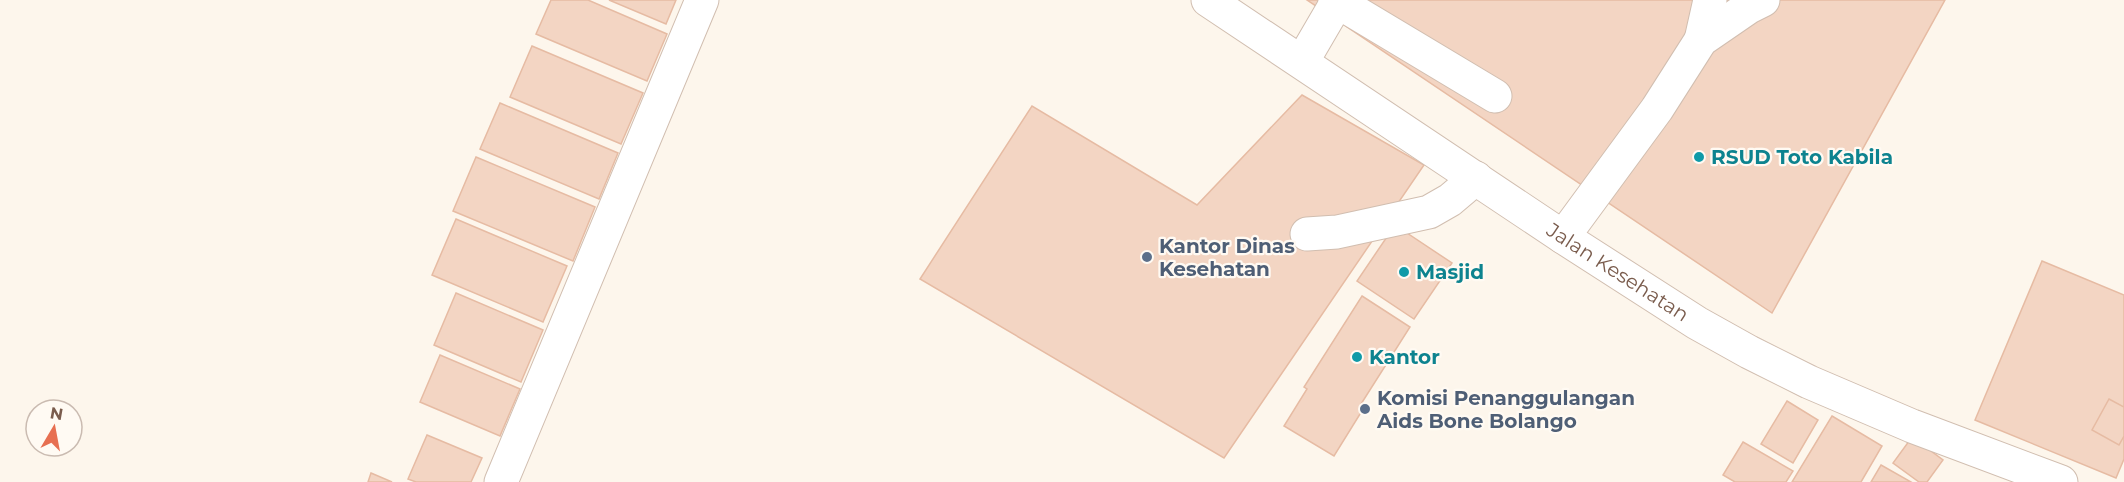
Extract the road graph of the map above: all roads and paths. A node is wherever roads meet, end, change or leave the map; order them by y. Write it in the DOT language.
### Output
graph roads {
  1 [pos="702,0"];
  2 [pos="1208,0"];
  3 [pos="1710,0"];
  4 [pos="1763,0"];
  5 [pos="1336,1"];
  6 [pos="1701,40"];
  7 [pos="1302,62"];
  8 [pos="1495,96"];
  9 [pos="1476,178"];
  10 [pos="1306,234"];
  11 [pos="1563,237"];
  12 [pos="501,482"];
  13 [pos="2061,482"];
  1 -- 12 [label="street"];
  2 -- 7 [label="street, Jalan Kesehatan"];
  3 -- 6 [label="street"];
  4 -- 6 [label="street"];
  5 -- 7 [label="street"];
  5 -- 8 [label="street"];
  6 -- 11 [label="street"];
  7 -- 9 [label="street, Jalan Kesehatan"];
  9 -- 10 [label="street"];
  9 -- 11 [label="street, Jalan Kesehatan"];
  11 -- 13 [label="street, Jalan Kesehatan"];
}
